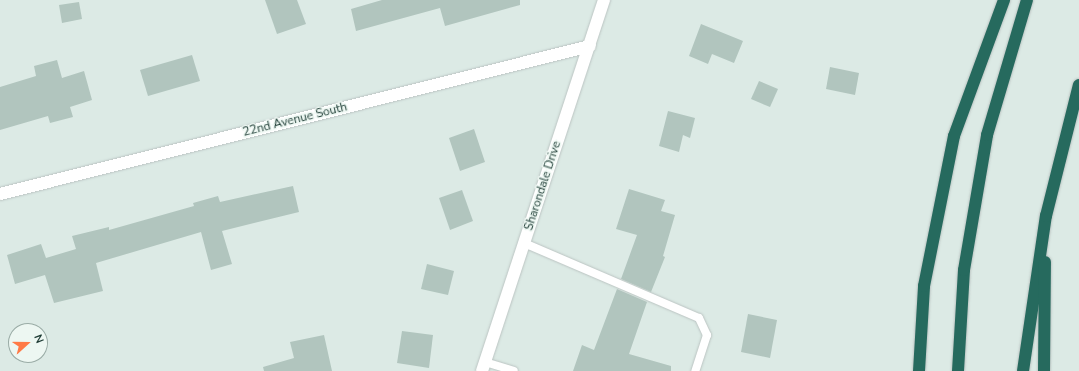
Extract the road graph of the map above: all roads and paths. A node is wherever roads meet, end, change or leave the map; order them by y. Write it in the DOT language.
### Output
graph roads {
  1 [pos="604,0"];
  2 [pos="1004,0"];
  3 [pos="1027,0"];
  4 [pos="590,46"];
  5 [pos="1079,85"];
  6 [pos="0,194"];
  7 [pos="1046,216"];
  8 [pos="524,243"];
  9 [pos="483,366"];
  10 [pos="514,371"];
  11 [pos="695,371"];
  12 [pos="919,371"];
  13 [pos="958,371"];
  14 [pos="1023,371"];
  15 [pos="1044,371"];
  1 -- 4 [label="street, Sharondale Drive"];
  2 -- 12 [label="highway"];
  3 -- 13 [label="highway"];
  4 -- 6 [label="street, 22nd Avenue South"];
  4 -- 8 [label="street, Sharondale Drive"];
  5 -- 7 [label="highway"];
  7 -- 14 [label="highway"];
  7 -- 15 [label="highway"];
  8 -- 9 [label="street, Sharondale Drive"];
  8 -- 11 [label="lane"];
  9 -- 10 [label="lane"];
}
